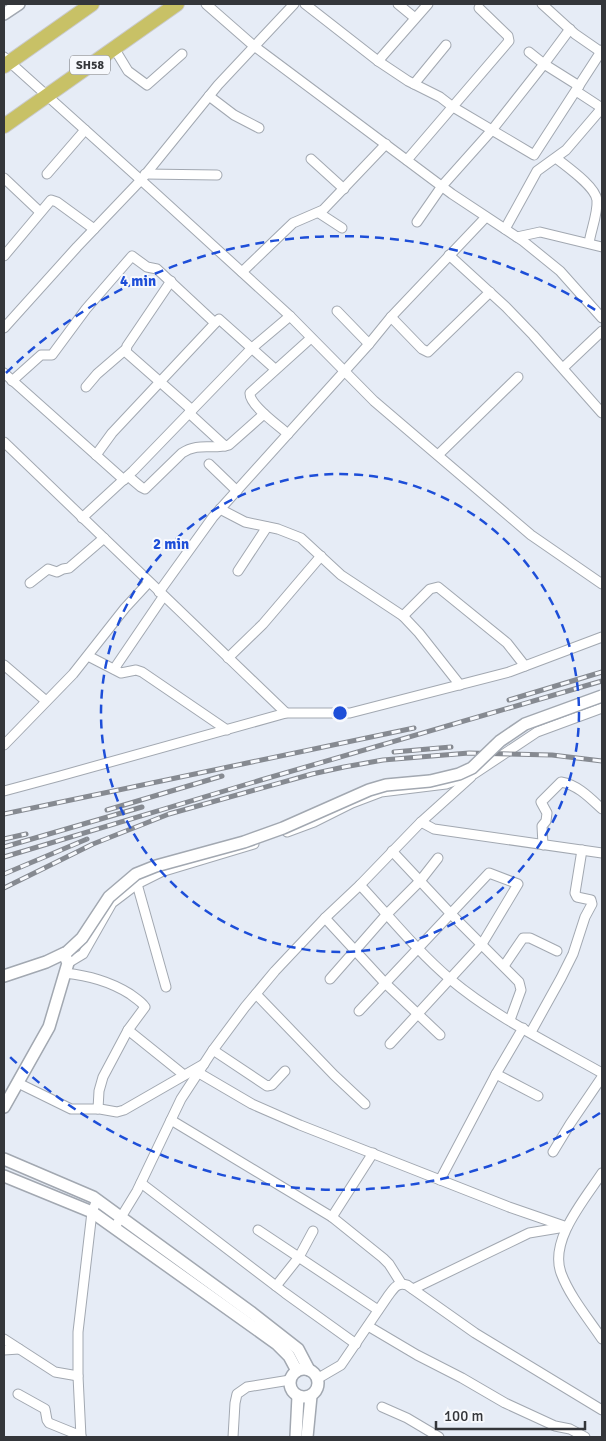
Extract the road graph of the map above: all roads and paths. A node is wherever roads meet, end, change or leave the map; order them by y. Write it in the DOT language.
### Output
graph roads {
  1 [pos="19,4"];
  2 [pos="92,4"];
  3 [pos="178,4"];
  4 [pos="206,4"];
  5 [pos="294,4"];
  6 [pos="305,4"];
  7 [pos="398,4"];
  8 [pos="428,4"];
  9 [pos="542,4"];
  10 [pos="480,8"];
  11 [pos="4,14"];
  12 [pos="415,18"];
  13 [pos="570,30"];
  14 [pos="446,45"];
  15 [pos="254,46"];
  16 [pos="114,48"];
  17 [pos="602,51"];
  18 [pos="529,52"];
  19 [pos="182,54"];
  20 [pos="378,61"];
  21 [pos="6,62"];
  22 [pos="544,64"];
  23 [pos="414,84"];
  24 [pos="577,89"];
  25 [pos="46,96"];
  26 [pos="209,96"];
  27 [pos="453,106"];
  28 [pos="602,108"];
  29 [pos="4,126"];
  30 [pos="259,128"];
  31 [pos="84,130"];
  32 [pos="492,130"];
  33 [pos="386,144"];
  34 [pos="556,158"];
  35 [pos="311,159"];
  36 [pos="407,160"];
  37 [pos="47,174"];
  38 [pos="217,175"];
  39 [pos="143,177"];
  40 [pos="4,178"];
  41 [pos="442,186"];
  42 [pos="344,189"];
  43 [pos="40,212"];
  44 [pos="319,213"];
  45 [pos="486,217"];
  46 [pos="417,222"];
  47 [pos="342,228"];
  48 [pos="94,229"];
  49 [pos="505,229"];
  50 [pos="517,237"];
  51 [pos="588,243"];
  52 [pos="602,247"];
  53 [pos="4,256"];
  54 [pos="449,256"];
  55 [pos="242,272"];
  56 [pos="171,281"];
  57 [pos="490,292"];
  58 [pos="337,311"];
  59 [pos="290,316"];
  60 [pos="391,317"];
  61 [pos="602,318"];
  62 [pos="215,323"];
  63 [pos="4,328"];
  64 [pos="602,332"];
  65 [pos="311,338"];
  66 [pos="369,344"];
  67 [pos="252,348"];
  68 [pos="126,349"];
  69 [pos="563,368"];
  70 [pos="275,369"];
  71 [pos="344,372"];
  72 [pos="4,373"];
  73 [pos="518,377"];
  74 [pos="12,381"];
  75 [pos="160,382"];
  76 [pos="86,387"];
  77 [pos="190,411"];
  78 [pos="602,413"];
  79 [pos="264,414"];
  80 [pos="288,434"];
  81 [pos="4,442"];
  82 [pos="225,446"];
  83 [pos="96,454"];
  84 [pos="438,455"];
  85 [pos="209,464"];
  86 [pos="126,478"];
  87 [pos="237,491"];
  88 [pos="220,509"];
  89 [pos="82,518"];
  90 [pos="267,527"];
  91 [pos="104,538"];
  92 [pos="321,556"];
  93 [pos="238,571"];
  94 [pos="149,582"];
  95 [pos="30,583"];
  96 [pos="602,584"];
  97 [pos="161,594"];
  98 [pos="403,616"];
  99 [pos="602,637"];
  100 [pos="88,656"];
  101 [pos="228,658"];
  102 [pos="4,665"];
  103 [pos="525,666"];
  104 [pos="114,669"];
  105 [pos="460,685"];
  106 [pos="602,696"];
  107 [pos="46,701"];
  108 [pos="602,708"];
  109 [pos="286,713"];
  110 [pos="227,730"];
  111 [pos="4,745"];
  112 [pos="474,774"];
  113 [pos="4,790"];
  114 [pos="602,809"];
  115 [pos="421,822"];
  116 [pos="542,845"];
  117 [pos="582,850"];
  118 [pos="392,851"];
  119 [pos="602,853"];
  120 [pos="438,858"];
  121 [pos="420,881"];
  122 [pos="137,884"];
  123 [pos="360,885"];
  124 [pos="387,914"];
  125 [pos="451,914"];
  126 [pos="325,918"];
  127 [pos="482,944"];
  128 [pos="418,948"];
  129 [pos="355,950"];
  130 [pos="557,951"];
  131 [pos="66,961"];
  132 [pos="504,966"];
  133 [pos="4,976"];
  134 [pos="449,978"];
  135 [pos="330,979"];
  136 [pos="384,983"];
  137 [pos="166,987"];
  138 [pos="256,994"];
  139 [pos="359,1011"];
  140 [pos="416,1014"];
  141 [pos="510,1020"];
  142 [pos="128,1030"];
  143 [pos="527,1030"];
  144 [pos="440,1035"];
  145 [pos="390,1044"];
  146 [pos="213,1050"];
  147 [pos="205,1063"];
  148 [pos="285,1071"];
  149 [pos="199,1073"];
  150 [pos="602,1073"];
  151 [pos="496,1074"];
  152 [pos="184,1075"];
  153 [pos="602,1077"];
  154 [pos="18,1083"];
  155 [pos="538,1096"];
  156 [pos="365,1104"];
  157 [pos="4,1107"];
  158 [pos="98,1109"];
  159 [pos="171,1120"];
  160 [pos="553,1152"];
  161 [pos="373,1153"];
  162 [pos="4,1158"];
  163 [pos="602,1173"];
  164 [pos="4,1176"];
  165 [pos="440,1180"];
  166 [pos="141,1183"];
  167 [pos="97,1200"];
  168 [pos="92,1212"];
  169 [pos="121,1216"];
  170 [pos="332,1218"];
  171 [pos="115,1227"];
  172 [pos="567,1227"];
  173 [pos="258,1230"];
  174 [pos="313,1232"];
  175 [pos="299,1257"];
  176 [pos="401,1283"];
  177 [pos="276,1286"];
  178 [pos="413,1289"];
  179 [pos="378,1310"];
  180 [pos="368,1326"];
  181 [pos="4,1339"];
  182 [pos="602,1339"];
  183 [pos="356,1344"];
  184 [pos="19,1348"];
  185 [pos="4,1350"];
  186 [pos="297,1370"];
  187 [pos="313,1374"];
  188 [pos="78,1376"];
  189 [pos="290,1380"];
  190 [pos="18,1394"];
  191 [pos="298,1396"];
  192 [pos="311,1396"];
  193 [pos="382,1407"];
  194 [pos="602,1410"];
  195 [pos="81,1436"];
  196 [pos="234,1437"];
  197 [pos="296,1437"];
  198 [pos="307,1437"];
  199 [pos="439,1437"];
  200 [pos="585,1437"];
  1 -- 11 [label="street"];
  2 -- 21 [label="main road"];
  3 -- 16 [label="main road, SH58"];
  4 -- 15 [label="street"];
  5 -- 15 [label="street"];
  6 -- 20 [label="street"];
  7 -- 12 [label="street"];
  8 -- 12 [label="street"];
  9 -- 13 [label="street"];
  10 -- 27 [label="street"];
  12 -- 20 [label="street"];
  13 -- 17 [label="street"];
  13 -- 22 [label="street"];
  14 -- 23 [label="street"];
  15 -- 26 [label="street"];
  15 -- 33 [label="street"];
  16 -- 19 [label="street"];
  16 -- 25 [label="main road, SH58"];
  17 -- 24 [label="street"];
  18 -- 22 [label="street"];
  20 -- 23 [label="street"];
  21 -- 25 [label="street"];
  22 -- 24 [label="street"];
  22 -- 32 [label="street"];
  23 -- 27 [label="street"];
  24 -- 28 [label="street"];
  24 -- 32 [label="street"];
  25 -- 29 [label="main road, SH58"];
  25 -- 31 [label="street"];
  26 -- 30 [label="street"];
  26 -- 39 [label="street"];
  27 -- 32 [label="street"];
  27 -- 36 [label="street"];
  28 -- 34 [label="street"];
  31 -- 37 [label="street"];
  31 -- 39 [label="street"];
  32 -- 41 [label="street"];
  33 -- 36 [label="street"];
  33 -- 42 [label="street"];
  34 -- 49 [label="street"];
  34 -- 51 [label="street"];
  35 -- 42 [label="street"];
  36 -- 41 [label="street"];
  38 -- 39 [label="street"];
  39 -- 48 [label="street"];
  39 -- 55 [label="street"];
  40 -- 43 [label="street"];
  41 -- 45 [label="street"];
  41 -- 46 [label="street"];
  42 -- 44 [label="street"];
  43 -- 48 [label="street"];
  43 -- 53 [label="street"];
  44 -- 47 [label="street"];
  44 -- 55 [label="street"];
  45 -- 49 [label="street"];
  45 -- 54 [label="street"];
  48 -- 63 [label="street"];
  49 -- 50 [label="street"];
  50 -- 51 [label="street"];
  50 -- 61 [label="street"];
  51 -- 52 [label="street"];
  54 -- 57 [label="street"];
  54 -- 60 [label="street"];
  55 -- 59 [label="street"];
  56 -- 62 [label="street"];
  56 -- 68 [label="street"];
  56 -- 74 [label="street"];
  57 -- 60 [label="street"];
  57 -- 69 [label="street"];
  58 -- 66 [label="street"];
  59 -- 65 [label="street"];
  59 -- 67 [label="street"];
  60 -- 66 [label="street"];
  62 -- 67 [label="street"];
  62 -- 75 [label="street"];
  64 -- 69 [label="street"];
  65 -- 70 [label="street"];
  65 -- 71 [label="street"];
  66 -- 71 [label="street"];
  67 -- 70 [label="street"];
  67 -- 77 [label="street"];
  68 -- 75 [label="street"];
  68 -- 76 [label="street"];
  69 -- 78 [label="street"];
  70 -- 79 [label="street"];
  71 -- 80 [label="street"];
  71 -- 84 [label="street"];
  72 -- 74 [label="street"];
  73 -- 84 [label="street"];
  74 -- 83 [label="street"];
  75 -- 77 [label="street"];
  75 -- 83 [label="street"];
  77 -- 82 [label="street"];
  77 -- 86 [label="street"];
  79 -- 80 [label="street"];
  79 -- 82 [label="street"];
  80 -- 87 [label="street"];
  81 -- 89 [label="street"];
  82 -- 86 [label="street"];
  83 -- 86 [label="street"];
  84 -- 96 [label="street"];
  85 -- 87 [label="street"];
  86 -- 89 [label="street"];
  87 -- 88 [label="street"];
  88 -- 90 [label="street"];
  88 -- 97 [label="street"];
  89 -- 91 [label="street"];
  90 -- 92 [label="street"];
  90 -- 93 [label="street"];
  91 -- 94 [label="street"];
  91 -- 95 [label="street"];
  92 -- 98 [label="street"];
  92 -- 101 [label="street"];
  94 -- 97 [label="street"];
  94 -- 100 [label="street"];
  97 -- 101 [label="street"];
  97 -- 104 [label="street"];
  98 -- 103 [label="street"];
  98 -- 105 [label="street"];
  99 -- 103 [label="street"];
  100 -- 104 [label="street"];
  100 -- 107 [label="street"];
  101 -- 109 [label="street"];
  102 -- 107 [label="street"];
  103 -- 105 [label="street"];
  104 -- 110 [label="street"];
  105 -- 109 [label="street"];
  106 -- 131 [label="street, bridge"];
  107 -- 111 [label="street"];
  108 -- 112 [label="street"];
  109 -- 110 [label="street"];
  110 -- 113 [label="street"];
  112 -- 115 [label="street"];
  112 -- 122 [label="street"];
  114 -- 116 [label="street"];
  115 -- 116 [label="street"];
  115 -- 118 [label="street"];
  116 -- 117 [label="street"];
  117 -- 119 [label="street"];
  117 -- 143 [label="street"];
  118 -- 121 [label="street"];
  118 -- 123 [label="street"];
  120 -- 121 [label="street"];
  121 -- 124 [label="street"];
  121 -- 125 [label="street"];
  122 -- 131 [label="street"];
  122 -- 137 [label="street"];
  123 -- 124 [label="street"];
  123 -- 126 [label="street"];
  124 -- 128 [label="street"];
  124 -- 129 [label="street"];
  125 -- 127 [label="street"];
  125 -- 127 [label="street"];
  125 -- 128 [label="street"];
  126 -- 129 [label="street"];
  126 -- 138 [label="street"];
  127 -- 132 [label="street"];
  127 -- 134 [label="street"];
  128 -- 134 [label="street"];
  128 -- 136 [label="street"];
  129 -- 135 [label="street"];
  129 -- 136 [label="street"];
  130 -- 132 [label="street"];
  131 -- 133 [label="street"];
  131 -- 142 [label="street"];
  131 -- 154 [label="street"];
  132 -- 141 [label="street"];
  134 -- 140 [label="street"];
  134 -- 141 [label="street"];
  136 -- 139 [label="street"];
  136 -- 140 [label="street"];
  138 -- 146 [label="street"];
  138 -- 156 [label="street"];
  140 -- 144 [label="street"];
  140 -- 145 [label="street"];
  141 -- 143 [label="street"];
  142 -- 152 [label="street"];
  142 -- 158 [label="street"];
  143 -- 150 [label="street"];
  143 -- 151 [label="street"];
  146 -- 147 [label="street"];
  146 -- 148 [label="street"];
  147 -- 149 [label="street"];
  147 -- 152 [label="street"];
  149 -- 159 [label="street"];
  149 -- 161 [label="street"];
  151 -- 155 [label="street"];
  151 -- 165 [label="street"];
  152 -- 158 [label="street"];
  153 -- 160 [label="street"];
  154 -- 157 [label="street"];
  154 -- 158 [label="street"];
  159 -- 166 [label="street"];
  159 -- 170 [label="street"];
  161 -- 165 [label="street"];
  161 -- 170 [label="street"];
  162 -- 167 [label="street"];
  163 -- 172 [label="street"];
  164 -- 168 [label="street"];
  165 -- 172 [label="street"];
  166 -- 169 [label="street"];
  166 -- 177 [label="street"];
  167 -- 168 [label="street"];
  167 -- 169 [label="street"];
  168 -- 171 [label="street"];
  168 -- 188 [label="street"];
  169 -- 171 [label="street"];
  169 -- 187 [label="street"];
  170 -- 176 [label="street"];
  171 -- 186 [label="street"];
  172 -- 178 [label="street"];
  172 -- 182 [label="street"];
  173 -- 175 [label="street"];
  174 -- 175 [label="street"];
  175 -- 177 [label="street"];
  175 -- 179 [label="street"];
  176 -- 178 [label="street"];
  176 -- 179 [label="street"];
  177 -- 183 [label="street"];
  178 -- 194 [label="street"];
  179 -- 180 [label="street"];
  180 -- 183 [label="street"];
  180 -- 200 [label="street"];
  181 -- 184 [label="street"];
  183 -- 187 [label="street"];
  184 -- 185 [label="street"];
  184 -- 188 [label="street"];
  186 -- 187 [label="street"];
  186 -- 189 [label="street"];
  187 -- 192 [label="street"];
  188 -- 195 [label="street"];
  189 -- 191 [label="street"];
  189 -- 196 [label="street"];
  190 -- 195 [label="street"];
  191 -- 192 [label="street"];
  191 -- 197 [label="street"];
  192 -- 198 [label="street"];
  193 -- 199 [label="street"];
}
